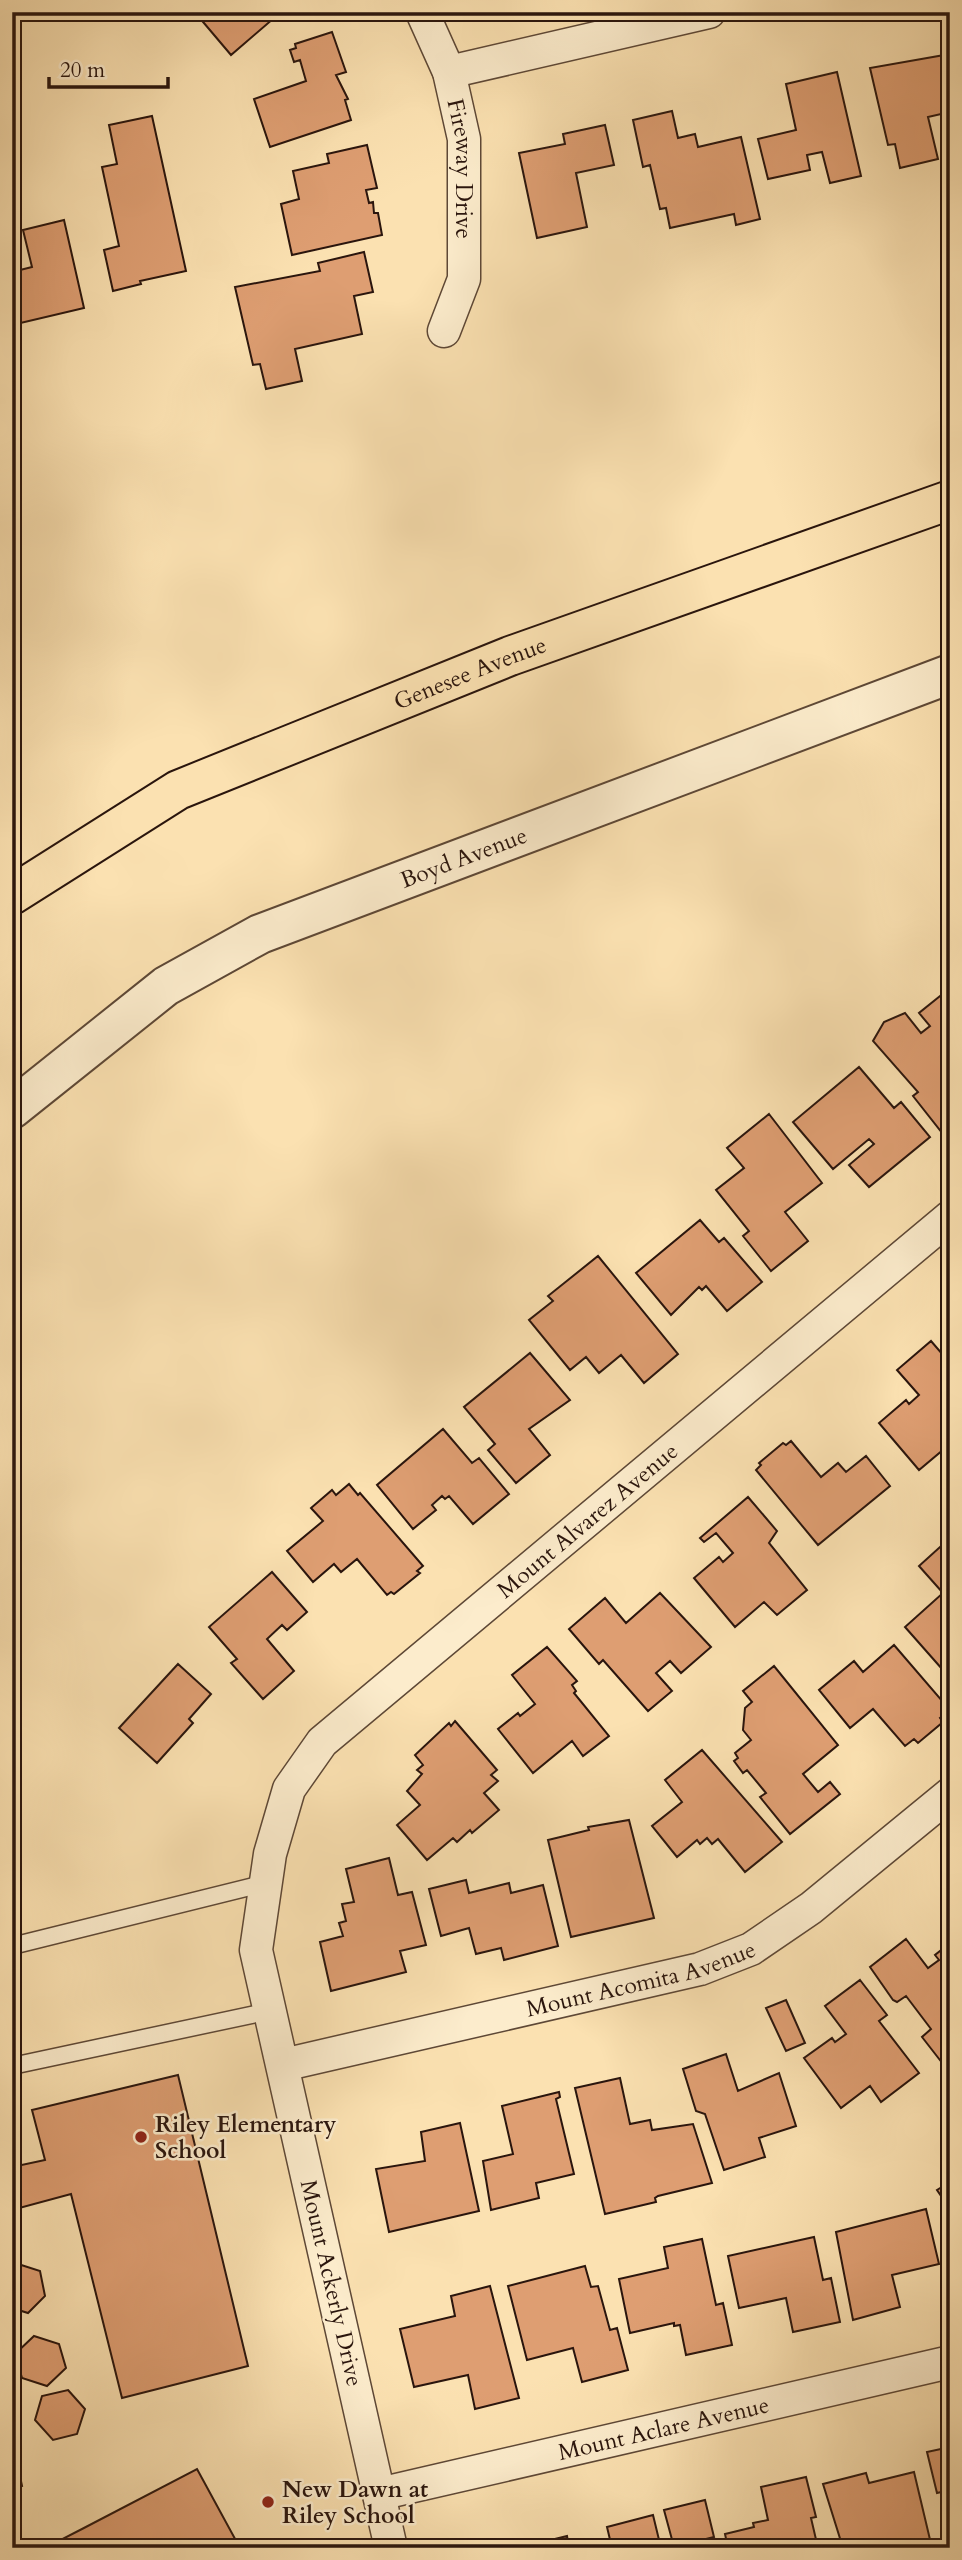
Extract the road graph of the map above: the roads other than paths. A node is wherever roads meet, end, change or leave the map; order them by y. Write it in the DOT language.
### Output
graph roads {
  1 [pos="422,12"];
  2 [pos="709,12"];
  3 [pos="449,72"];
  4 [pos="444,331"];
  5 [pos="950,500"];
  6 [pos="950,674"];
  7 [pos="12,895"];
  8 [pos="12,1109"];
  9 [pos="950,1217"];
  10 [pos="950,1794"];
  11 [pos="268,1869"];
  12 [pos="12,1946"];
  13 [pos="270,2011"];
  14 [pos="12,2066"];
  15 [pos="283,2066"];
  16 [pos="950,2362"];
  17 [pos="379,2494"];
  18 [pos="391,2548"];
  1 -- 3 [label="street, Fireway Drive"];
  2 -- 3 [label="street"];
  3 -- 4 [label="street, Fireway Drive"];
  5 -- 7 [label="main road, Genesee Avenue"];
  6 -- 8 [label="street, Boyd Avenue"];
  9 -- 11 [label="street, Mount Alvarez Avenue"];
  10 -- 15 [label="street, Mount Acomita Avenue"];
  11 -- 12 [label="lane"];
  11 -- 13 [label="street, Mount Ackerly Drive"];
  13 -- 14 [label="lane"];
  13 -- 15 [label="street, Mount Ackerly Drive"];
  15 -- 17 [label="street, Mount Ackerly Drive"];
  16 -- 17 [label="street, Mount Aclare Avenue"];
  17 -- 18 [label="street, Mount Ackerly Drive"];
}
